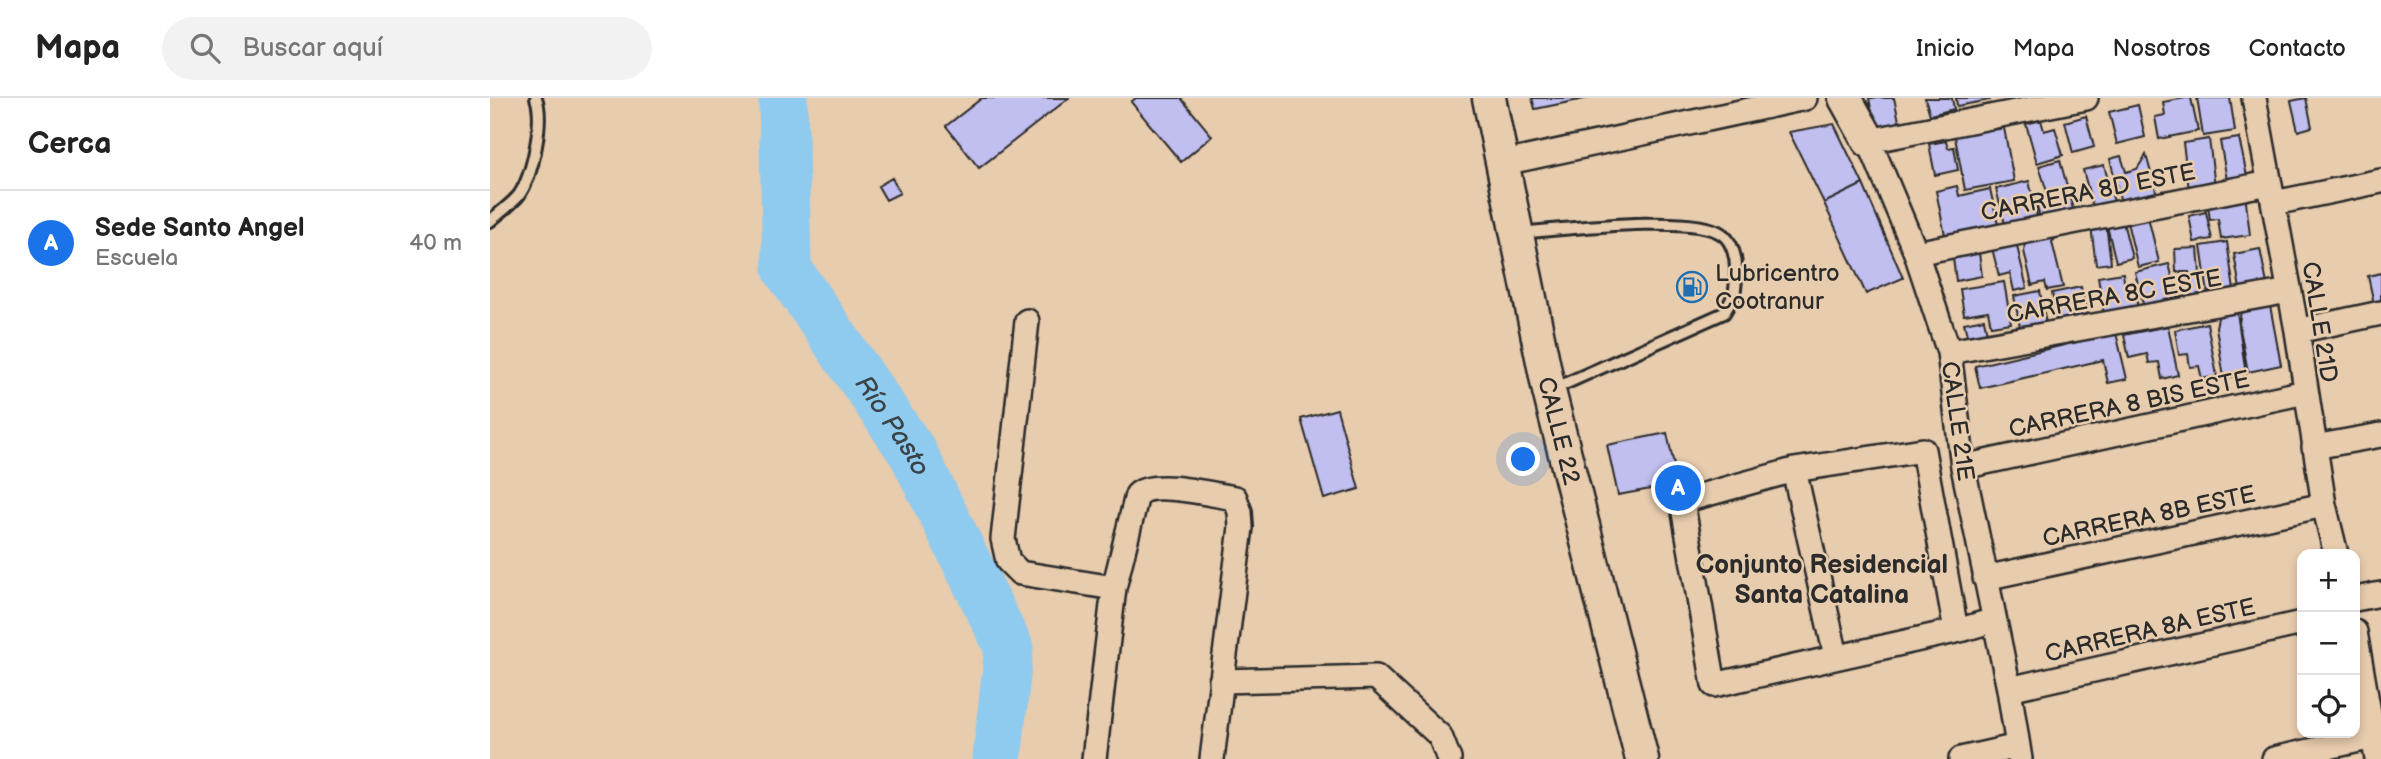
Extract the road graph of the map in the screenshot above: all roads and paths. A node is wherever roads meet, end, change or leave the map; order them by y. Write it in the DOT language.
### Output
graph roads {
  1 [pos="537,98"];
  2 [pos="1489,98"];
  3 [pos="1805,98"];
  4 [pos="1846,98"];
  5 [pos="2086,98"];
  6 [pos="2254,98"];
  7 [pos="1868,141"];
  8 [pos="1504,163"];
  9 [pos="2381,181"];
  10 [pos="2272,193"];
  11 [pos="490,221"];
  12 [pos="1517,233"];
  13 [pos="1916,253"];
  14 [pos="2289,291"];
  15 [pos="2381,313"];
  16 [pos="1027,321"];
  17 [pos="2297,331"];
  18 [pos="1949,352"];
  19 [pos="1549,391"];
  20 [pos="2305,392"];
  21 [pos="2381,435"];
  22 [pos="2314,447"];
  23 [pos="1963,467"];
  24 [pos="1794,470"];
  25 [pos="2324,505"];
  26 [pos="2335,549"];
  27 [pos="1984,578"];
  28 [pos="1114,588"];
  29 [pos="2381,594"];
  30 [pos="2360,598"];
  31 [pos="1994,620"];
  32 [pos="2297,624"];
  33 [pos="1956,630"];
  34 [pos="1836,656"];
  35 [pos="2360,661"];
  36 [pos="1221,681"];
  37 [pos="2009,689"];
  38 [pos="2375,748"];
  39 [pos="2019,753"];
  40 [pos="1094,759"];
  41 [pos="1212,759"];
  42 [pos="1448,759"];
  43 [pos="1642,759"];
  44 [pos="1961,759"];
  45 [pos="2274,759"];
  1 -- 11 [label="lane"];
  2 -- 8 [label="main road, CALLE 22"];
  3 -- 8 [label="street"];
  4 -- 7 [label="main road, CALLE 21E"];
  5 -- 7 [label="street"];
  6 -- 10 [label="street, CALLE 21D"];
  7 -- 13 [label="street, CALLE 21E"];
  8 -- 12 [label="main road, CALLE 22"];
  9 -- 10 [label="street, CARRERA 8D ESTE"];
  10 -- 13 [label="street, CARRERA 8D ESTE"];
  10 -- 14 [label="street, CALLE 21D"];
  12 -- 19 [label="main road, CALLE 22"];
  12 -- 19 [label="lane"];
  13 -- 18 [label="street, CALLE 21E"];
  14 -- 17 [label="street, CALLE 21D"];
  14 -- 18 [label="street, CARRERA 8C ESTE"];
  15 -- 17 [label="street"];
  16 -- 28 [label="street"];
  17 -- 20 [label="street, CALLE 21D"];
  18 -- 23 [label="street, CALLE 21E"];
  19 -- 43 [label="main road, CALLE 22"];
  20 -- 22 [label="street, CALLE 21D"];
  20 -- 23 [label="street, CARRERA 8 BIS ESTE"];
  21 -- 22 [label="street"];
  22 -- 25 [label="street, CALLE 21D"];
  23 -- 27 [label="street, CALLE 21E"];
  24 -- 33 [label="street"];
  24 -- 34 [label="street"];
  24 -- 34 [label="street"];
  25 -- 26 [label="street, CALLE 21D"];
  25 -- 27 [label="street, CARRERA 8B ESTE"];
  27 -- 31 [label="street, CALLE 21E"];
  28 -- 36 [label="street"];
  28 -- 40 [label="street"];
  29 -- 30 [label="street"];
  31 -- 33 [label="street"];
  31 -- 37 [label="street, CALLE 21E"];
  32 -- 37 [label="street, CARRERA 8A ESTE"];
  33 -- 34 [label="street"];
  35 -- 38 [label="street"];
  36 -- 41 [label="street"];
  36 -- 42 [label="street"];
  37 -- 39 [label="street, CALLE 21E"];
  38 -- 45 [label="street"];
  39 -- 44 [label="street"];
}
